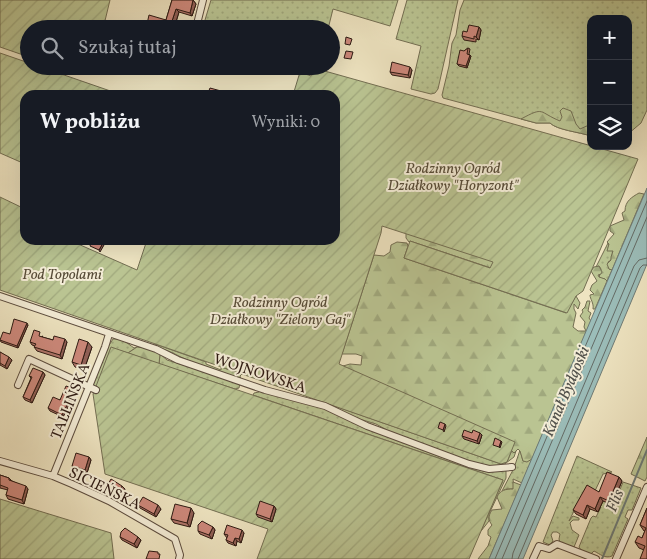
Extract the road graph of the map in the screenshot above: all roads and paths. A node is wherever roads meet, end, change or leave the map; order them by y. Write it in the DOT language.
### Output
graph roads {
  1 [pos="203,0"];
  2 [pos="198,20"];
  3 [pos="0,296"];
  4 [pos="108,334"];
  5 [pos="18,385"];
  6 [pos="93,388"];
  7 [pos="0,461"];
  8 [pos="512,467"];
  9 [pos="53,476"];
  10 [pos="647,487"];
  11 [pos="179,559"];
  12 [pos="533,559"];
  13 [pos="596,559"];
  14 [pos="616,559"];
  1 -- 2 [label="street"];
  3 -- 4 [label="street, WOJNOWSKA"];
  4 -- 6 [label="street, TALLIŃSKA"];
  4 -- 8 [label="street, WOJNOWSKA"];
  5 -- 6 [label="street"];
  6 -- 9 [label="street, TALLIŃSKA"];
  7 -- 9 [label="street, SICIEŃSKA"];
  9 -- 11 [label="street, SICIEŃSKA"];
  10 -- 14 [label="street"];
  12 -- 13 [label="street"];
}
